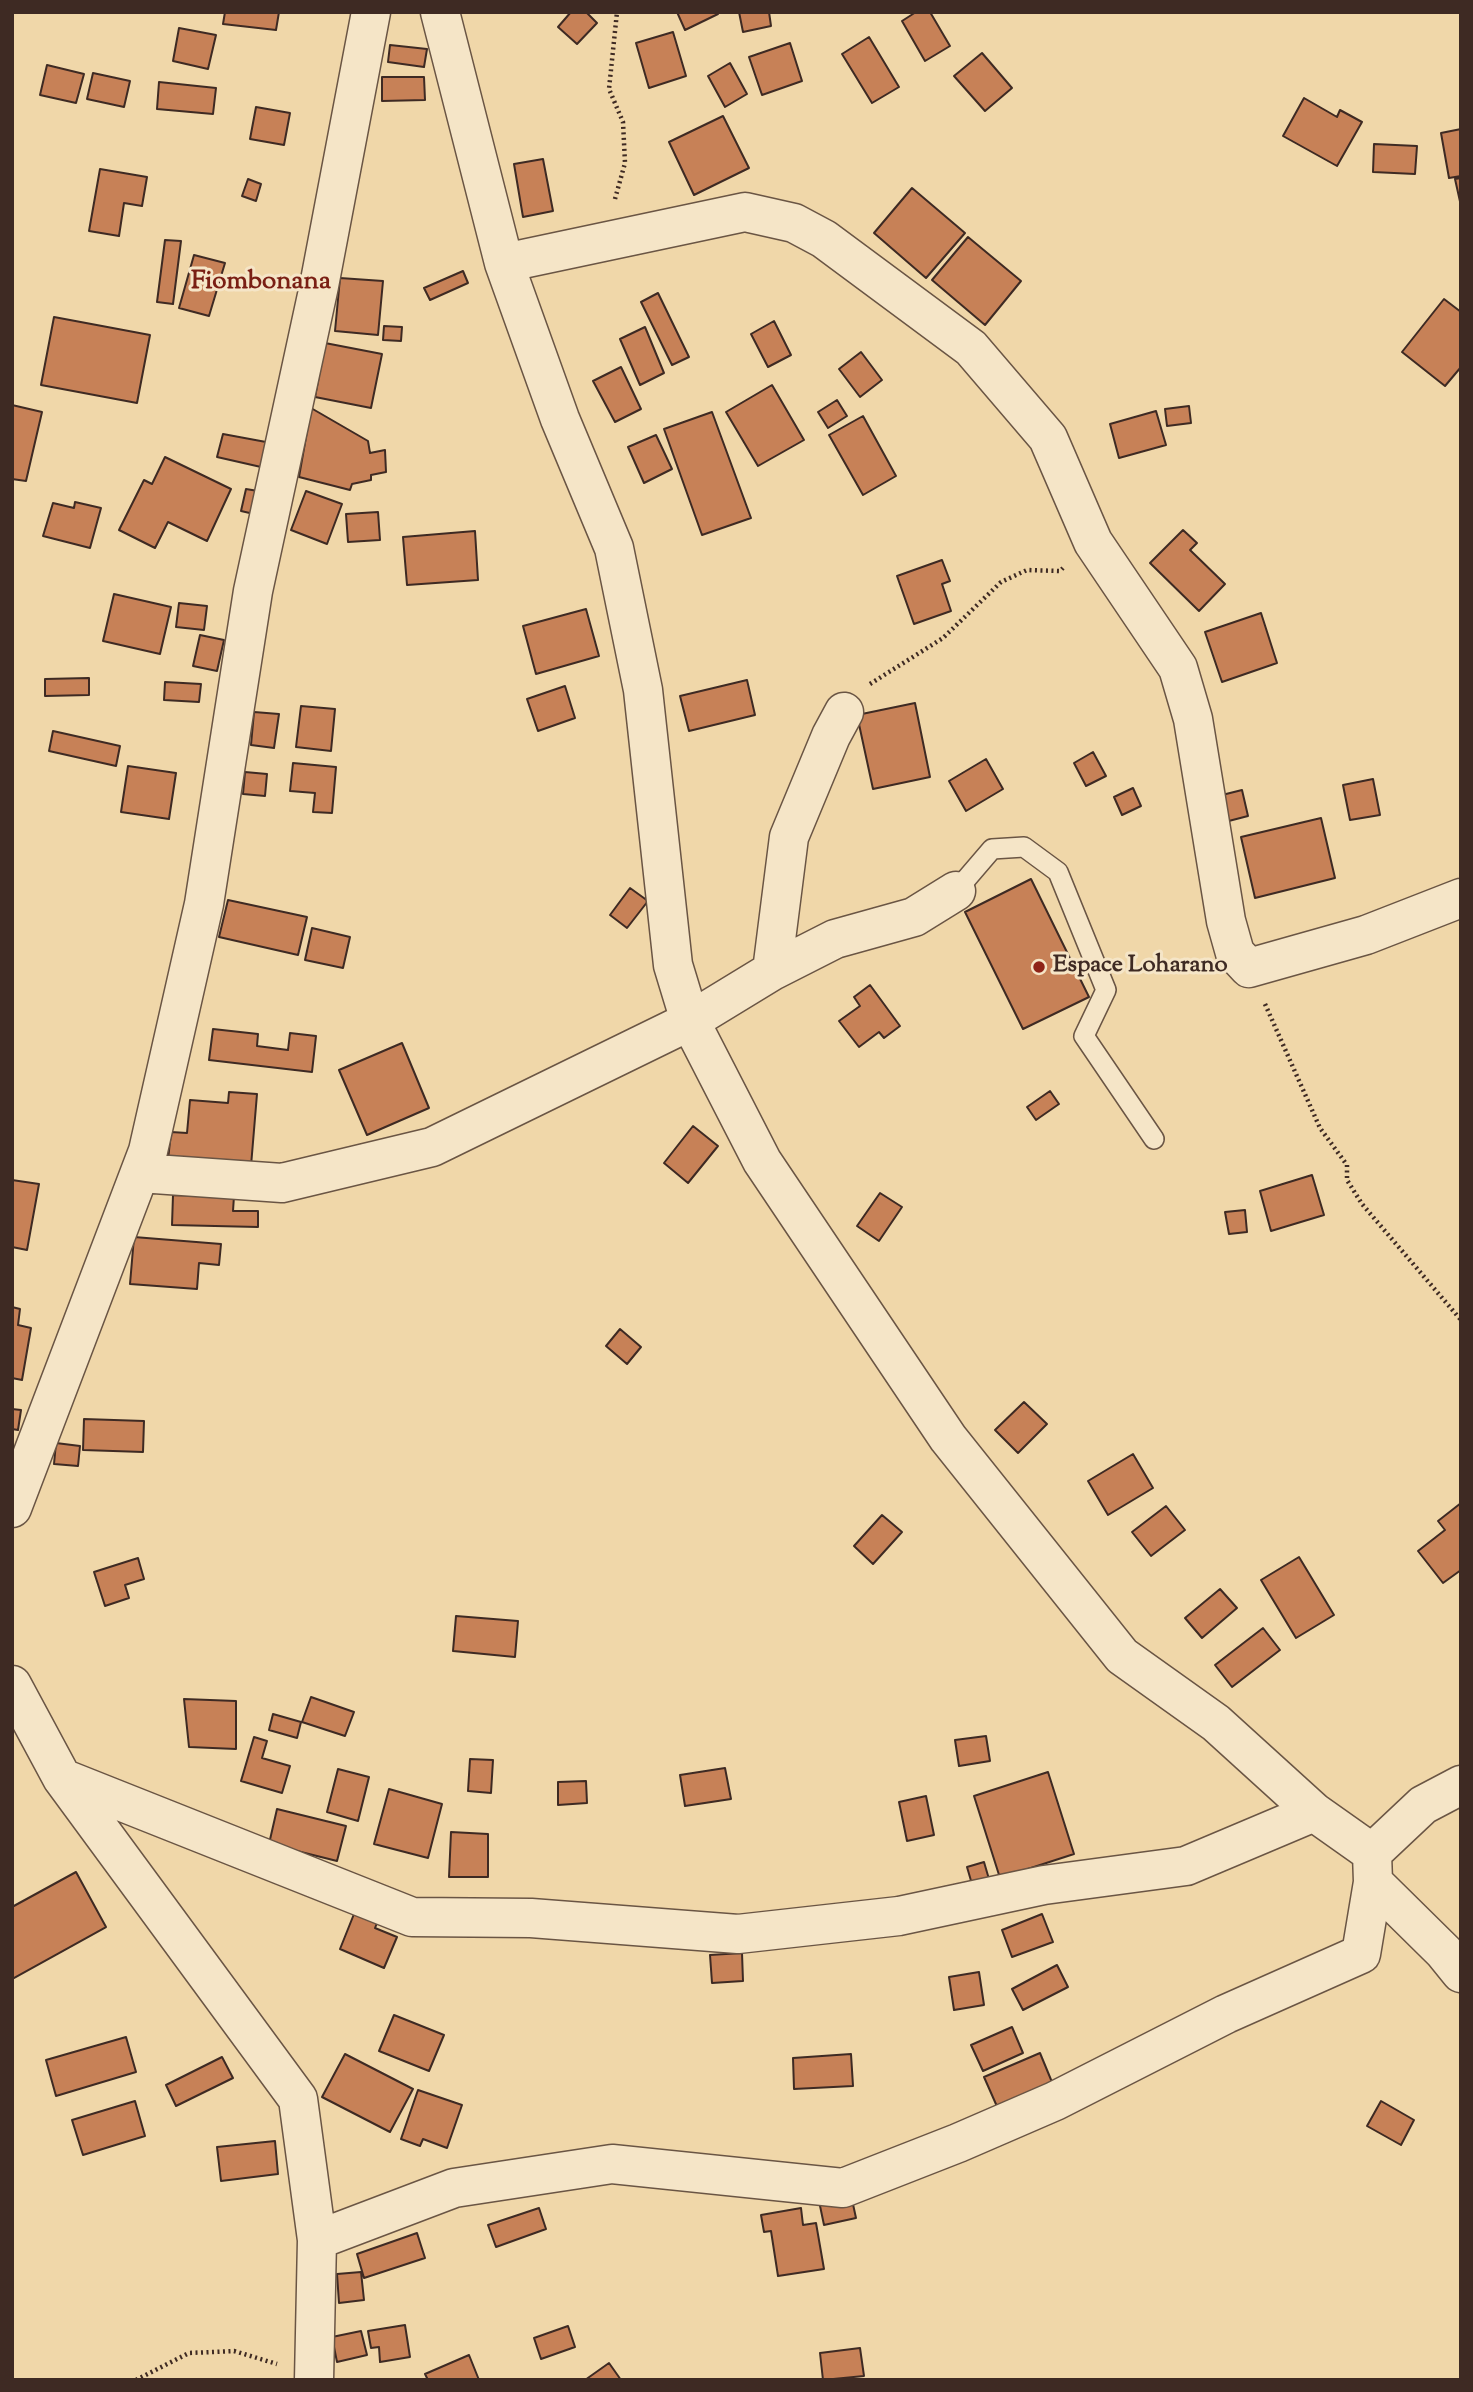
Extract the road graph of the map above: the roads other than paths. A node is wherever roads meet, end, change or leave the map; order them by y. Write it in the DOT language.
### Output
graph roads {
  1 [pos="371,12"];
  2 [pos="440,12"];
  3 [pos="504,263"];
  4 [pos="844,712"];
  5 [pos="956,891"];
  6 [pos="1461,898"];
  7 [pos="772,971"];
  8 [pos="690,1021"];
  9 [pos="1154,1139"];
  10 [pos="140,1173"];
  11 [pos="12,1508"];
  12 [pos="12,1685"];
  13 [pos="62,1777"];
  14 [pos="1461,1786"];
  15 [pos="1314,1812"];
  16 [pos="1373,1868"];
  17 [pos="1461,1973"];
  18 [pos="317,2240"];
  19 [pos="314,2361"];
  1 -- 10 [label="street"];
  2 -- 3 [label="street"];
  3 -- 6 [label="street"];
  3 -- 8 [label="street"];
  4 -- 7 [label="street"];
  5 -- 7 [label="street"];
  5 -- 9 [label="lane"];
  7 -- 8 [label="street"];
  8 -- 10 [label="street"];
  8 -- 15 [label="street"];
  10 -- 11 [label="street"];
  12 -- 13 [label="street"];
  13 -- 15 [label="street"];
  13 -- 18 [label="street"];
  14 -- 16 [label="street"];
  15 -- 16 [label="street"];
  16 -- 17 [label="street"];
  16 -- 18 [label="street"];
  18 -- 19 [label="street"];
}
